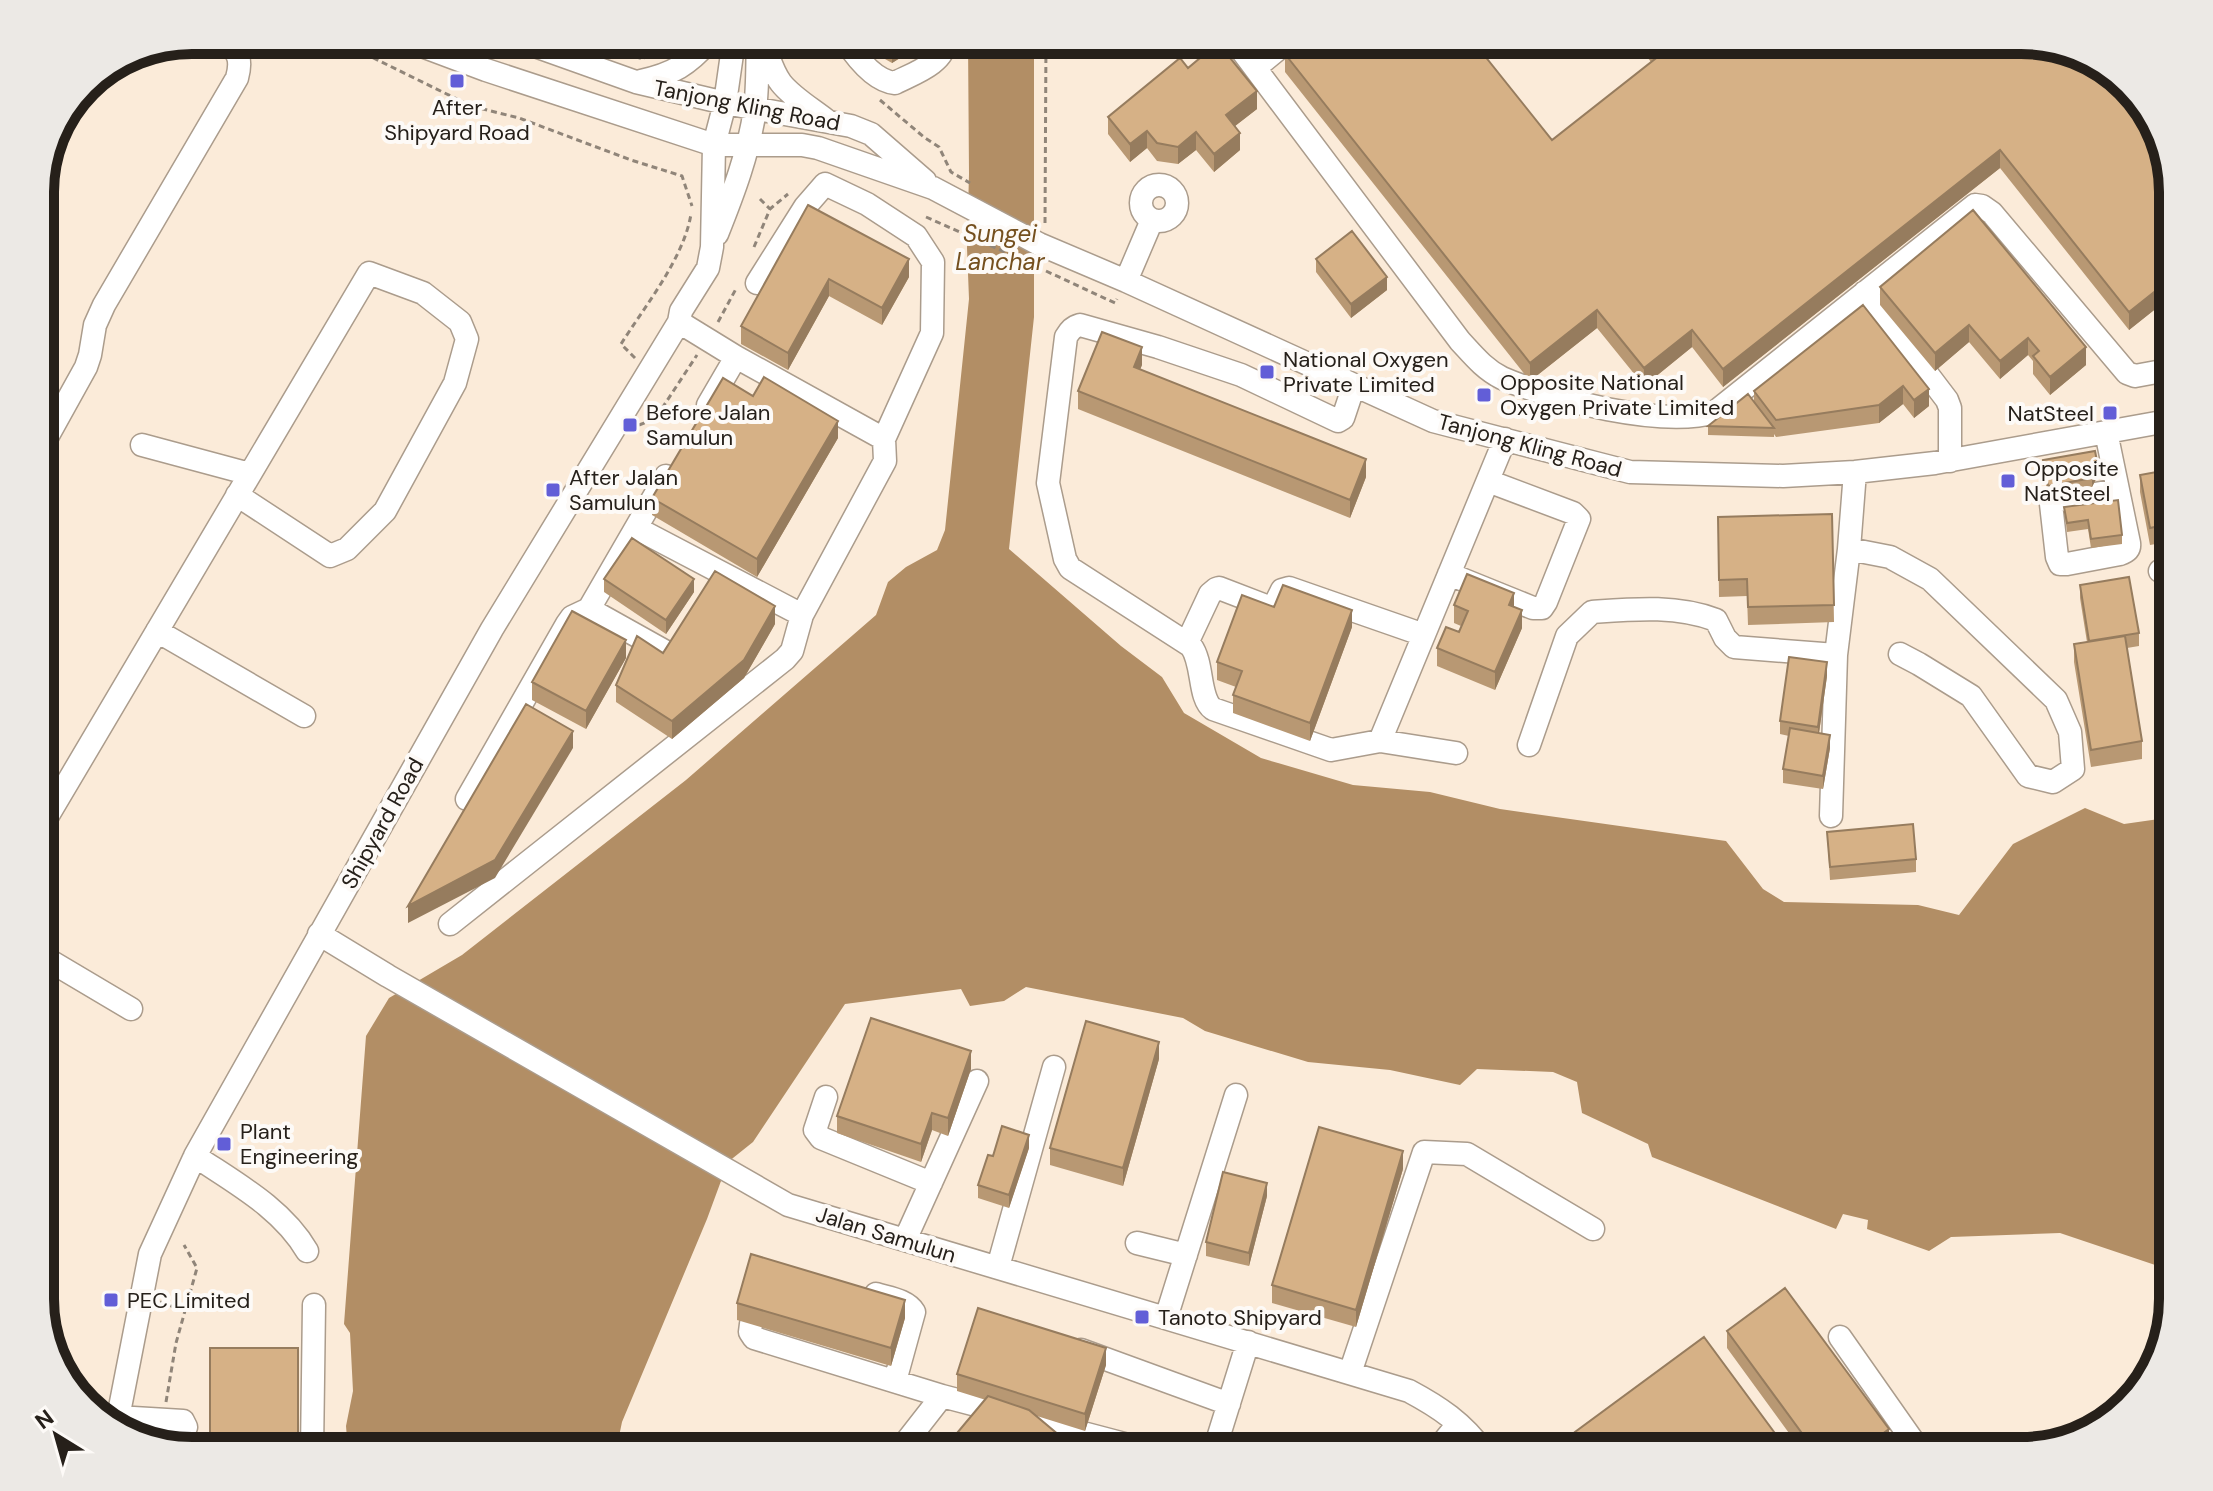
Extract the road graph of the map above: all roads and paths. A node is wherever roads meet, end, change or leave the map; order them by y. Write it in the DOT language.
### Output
graph roads {
  1 [pos="238,54"];
  2 [pos="365,54"];
  3 [pos="443,54"];
  4 [pos="557,54"];
  5 [pos="626,54"];
  6 [pos="697,54"];
  7 [pos="732,54"];
  8 [pos="758,54"];
  9 [pos="769,54"];
  10 [pos="847,54"];
  11 [pos="941,54"];
  12 [pos="1046,54"];
  13 [pos="1244,54"];
  14 [pos="1272,54"];
  15 [pos="652,57"];
  16 [pos="1255,68"];
  17 [pos="636,82"];
  18 [pos="879,100"];
  19 [pos="725,103"];
  20 [pos="755,108"];
  21 [pos="829,123"];
  22 [pos="714,145"];
  23 [pos="747,147"];
  24 [pos="933,188"];
  25 [pos="978,188"];
  26 [pos="795,190"];
  27 [pos="760,199"];
  28 [pos="770,209"];
  29 [pos="919,214"];
  30 [pos="1152,220"];
  31 [pos="1042,245"];
  32 [pos="712,247"];
  33 [pos="753,250"];
  34 [pos="1126,281"];
  35 [pos="747,284"];
  36 [pos="1865,292"];
  37 [pos="679,322"];
  38 [pos="707,340"];
  39 [pos="736,357"];
  40 [pos="649,372"];
  41 [pos="2159,372"];
  42 [pos="1354,385"];
  43 [pos="54,422"];
  44 [pos="697,423"];
  45 [pos="2159,423"];
  46 [pos="2106,432"];
  47 [pos="609,437"];
  48 [pos="884,439"];
  49 [pos="1505,439"];
  50 [pos="142,445"];
  51 [pos="1950,461"];
  52 [pos="674,462"];
  53 [pos="1855,472"];
  54 [pos="250,474"];
  55 [pos="1488,481"];
  56 [pos="2118,490"];
  57 [pos="237,495"];
  58 [pos="636,528"];
  59 [pos="1849,549"];
  60 [pos="1449,574"];
  61 [pos="589,609"];
  62 [pos="802,615"];
  63 [pos="157,631"];
  64 [pos="1424,635"];
  65 [pos="1187,643"];
  66 [pos="666,652"];
  67 [pos="1900,654"];
  68 [pos="1836,655"];
  69 [pos="304,716"];
  70 [pos="1380,741"];
  71 [pos="1529,745"];
  72 [pos="1456,753"];
  73 [pos="467,799"];
  74 [pos="54,805"];
  75 [pos="1831,816"];
  76 [pos="450,924"];
  77 [pos="319,934"];
  78 [pos="54,963"];
  79 [pos="131,1009"];
  80 [pos="1054,1067"];
  81 [pos="977,1081"];
  82 [pos="1236,1095"];
  83 [pos="826,1097"];
  84 [pos="195,1156"];
  85 [pos="931,1183"];
  86 [pos="1593,1229"];
  87 [pos="905,1240"];
  88 [pos="1137,1243"];
  89 [pos="184,1245"];
  90 [pos="307,1251"];
  91 [pos="1186,1255"];
  92 [pos="998,1267"];
  93 [pos="860,1289"];
  94 [pos="141,1296"];
  95 [pos="314,1305"];
  96 [pos="185,1311"];
  97 [pos="1166,1318"];
  98 [pos="751,1324"];
  99 [pos="1840,1337"];
  100 [pos="1248,1342"];
  101 [pos="1081,1350"];
  102 [pos="1350,1373"];
  103 [pos="895,1381"];
  104 [pos="942,1396"];
  105 [pos="1229,1404"];
  106 [pos="117,1415"];
  107 [pos="163,1419"];
  108 [pos="128,1421"];
  109 [pos="1458,1424"];
  110 [pos="186,1427"];
  111 [pos="312,1437"];
  112 [pos="910,1437"];
  113 [pos="1098,1437"];
  114 [pos="1218,1437"];
  115 [pos="1447,1437"];
  116 [pos="1470,1437"];
  117 [pos="1910,1437"];
  1 -- 43 [label="street"];
  2 -- 40 [label="path"];
  3 -- 22 [label="street, Tanjong Kling Road"];
  4 -- 17 [label="street, Tanjong Kling Road"];
  5 -- 15 [label="path"];
  6 -- 17 [label="street, Tanjong Kling Road"];
  7 -- 19 [label="street, Shipyard Road"];
  8 -- 20 [label="street, Shipyard Road"];
  9 -- 21 [label="street"];
  10 -- 11 [label="street"];
  12 -- 31 [label="path"];
  13 -- 16 [label="street"];
  14 -- 16 [label="street"];
  16 -- 36 [label="street"];
  17 -- 19 [label="street, Tanjong Kling Road"];
  18 -- 25 [label="path"];
  19 -- 20 [label="street, Tanjong Kling Road"];
  19 -- 22 [label="street, Shipyard Road"];
  20 -- 21 [label="street, Tanjong Kling Road"];
  20 -- 23 [label="street, Shipyard Road"];
  21 -- 24 [label="street, Tanjong Kling Road"];
  22 -- 23 [label="street, Tanjong Kling Road"];
  22 -- 32 [label="street, Shipyard Road"];
  23 -- 24 [label="street, Tanjong Kling Road"];
  23 -- 32 [label="street, Shipyard Road"];
  24 -- 31 [label="street, Tanjong Kling Road"];
  26 -- 28 [label="path"];
  27 -- 28 [label="path"];
  28 -- 33 [label="path"];
  29 -- 34 [label="path"];
  30 -- 34 [label="street"];
  31 -- 34 [label="street, Tanjong Kling Road"];
  32 -- 37 [label="street, Shipyard Road"];
  34 -- 42 [label="street, Tanjong Kling Road"];
  35 -- 38 [label="path"];
  35 -- 48 [label="street"];
  36 -- 41 [label="street"];
  36 -- 51 [label="street"];
  37 -- 38 [label="street"];
  37 -- 40 [label="street, Shipyard Road"];
  38 -- 39 [label="street"];
  38 -- 47 [label="path"];
  39 -- 44 [label="street"];
  39 -- 48 [label="street"];
  40 -- 47 [label="street, Shipyard Road"];
  42 -- 49 [label="street, Tanjong Kling Road"];
  42 -- 65 [label="street"];
  45 -- 46 [label="street, Tanjong Kling Road"];
  46 -- 51 [label="street, Tanjong Kling Road"];
  46 -- 56 [label="street"];
  47 -- 77 [label="street, Shipyard Road"];
  48 -- 62 [label="street"];
  49 -- 53 [label="street, Tanjong Kling Road"];
  49 -- 55 [label="street"];
  50 -- 54 [label="street"];
  51 -- 53 [label="street, Tanjong Kling Road"];
  52 -- 58 [label="street"];
  53 -- 59 [label="street"];
  54 -- 57 [label="street"];
  54 -- 57 [label="street"];
  55 -- 60 [label="street"];
  55 -- 60 [label="street"];
  57 -- 63 [label="street"];
  58 -- 61 [label="street"];
  58 -- 62 [label="street"];
  59 -- 67 [label="street"];
  59 -- 68 [label="street"];
  60 -- 64 [label="street"];
  61 -- 66 [label="street"];
  61 -- 73 [label="street"];
  62 -- 76 [label="street"];
  63 -- 69 [label="street"];
  63 -- 74 [label="street"];
  64 -- 65 [label="street"];
  64 -- 70 [label="street"];
  65 -- 70 [label="street"];
  68 -- 71 [label="street"];
  68 -- 75 [label="street"];
  70 -- 72 [label="street"];
  77 -- 84 [label="street, Shipyard Road"];
  77 -- 87 [label="street, Jalan Samulun"];
  78 -- 79 [label="street"];
  80 -- 92 [label="street"];
  81 -- 85 [label="street"];
  82 -- 91 [label="street"];
  83 -- 85 [label="street"];
  84 -- 90 [label="street"];
  84 -- 94 [label="street, Shipyard Road"];
  85 -- 87 [label="street"];
  86 -- 102 [label="street"];
  87 -- 92 [label="street, Jalan Samulun"];
  88 -- 91 [label="street"];
  89 -- 96 [label="path"];
  91 -- 97 [label="street"];
  92 -- 97 [label="street, Jalan Samulun"];
  93 -- 103 [label="street"];
  94 -- 96 [label="path"];
  94 -- 106 [label="street, Shipyard Road"];
  95 -- 111 [label="street"];
  96 -- 107 [label="path"];
  97 -- 100 [label="street, Jalan Samulun"];
  98 -- 103 [label="street"];
  99 -- 117 [label="street"];
  100 -- 102 [label="street, Jalan Samulun"];
  100 -- 105 [label="street"];
  101 -- 105 [label="street"];
  102 -- 109 [label="street, Jalan Samulun"];
  103 -- 104 [label="street"];
  104 -- 112 [label="street"];
  104 -- 113 [label="street"];
  105 -- 114 [label="street"];
  107 -- 108 [label="street"];
  107 -- 110 [label="street"];
  109 -- 115 [label="street"];
  109 -- 116 [label="street, Jalan Samulun"];
}
